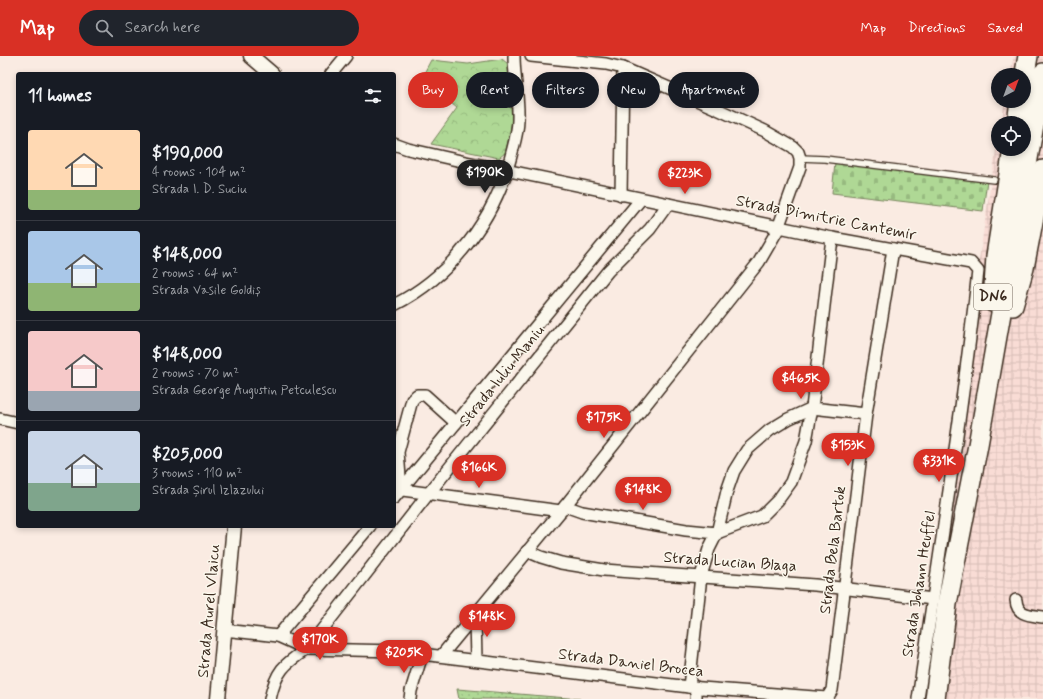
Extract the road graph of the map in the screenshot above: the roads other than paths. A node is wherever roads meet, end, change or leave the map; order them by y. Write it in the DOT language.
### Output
graph roads {
  1 [pos="251,56"];
  2 [pos="346,56"];
  3 [pos="514,56"];
  4 [pos="531,56"];
  5 [pos="1028,56"];
  6 [pos="623,68"];
  7 [pos="1026,68"];
  8 [pos="270,72"];
  9 [pos="333,72"];
  10 [pos="1043,73"];
  11 [pos="396,145"];
  12 [pos="1012,156"];
  13 [pos="800,158"];
  14 [pos="507,170"];
  15 [pos="1043,170"];
  16 [pos="994,180"];
  17 [pos="621,195"];
  18 [pos="641,199"];
  19 [pos="668,204"];
  20 [pos="778,227"];
  21 [pos="832,238"];
  22 [pos="893,249"];
  23 [pos="971,263"];
  24 [pos="396,304"];
  25 [pos="812,408"];
  26 [pos="866,414"];
  27 [pos="0,419"];
  28 [pos="16,423"];
  29 [pos="456,423"];
  30 [pos="978,445"];
  31 [pos="396,492"];
  32 [pos="429,493"];
  33 [pos="563,509"];
  34 [pos="234,528"];
  35 [pos="368,528"];
  36 [pos="717,533"];
  37 [pos="528,551"];
  38 [pos="701,576"];
  39 [pos="845,588"];
  40 [pos="933,599"];
  41 [pos="1016,600"];
  42 [pos="1043,616"];
  43 [pos="475,617"];
  44 [pos="224,630"];
  45 [pos="278,636"];
  46 [pos="307,649"];
  47 [pos="422,655"];
  48 [pos="441,656"];
  49 [pos="476,660"];
  50 [pos="692,687"];
  51 [pos="832,690"];
  52 [pos="218,699"];
  53 [pos="270,699"];
  54 [pos="410,699"];
  55 [pos="696,699"];
  56 [pos="918,699"];
  57 [pos="934,699"];
  1 -- 8 [label="street"];
  2 -- 9 [label="street"];
  3 -- 14 [label="street"];
  4 -- 6 [label="street"];
  5 -- 7 [label="highway"];
  6 -- 13 [label="street"];
  6 -- 17 [label="street"];
  10 -- 30 [label="highway, DN6"];
  11 -- 14 [label="street, Strada Dimitrie Cantemir"];
  12 -- 30 [label="highway, DN6"];
  13 -- 16 [label="lane"];
  13 -- 20 [label="street"];
  14 -- 17 [label="street, Strada Dimitrie Cantemir"];
  14 -- 24 [label="street"];
  15 -- 30 [label="highway, DN6"];
  17 -- 18 [label="street, Strada Dimitrie Cantemir"];
  18 -- 19 [label="street, Strada Dimitrie Cantemir"];
  18 -- 29 [label="street, Strada Iuliu Maniu"];
  19 -- 20 [label="street, Strada Dimitrie Cantemir"];
  19 -- 32 [label="street, Strada Iuliu Maniu"];
  20 -- 21 [label="street, Strada Dimitrie Cantemir"];
  20 -- 33 [label="street"];
  21 -- 22 [label="street, Strada Dimitrie Cantemir"];
  21 -- 25 [label="street"];
  22 -- 23 [label="street, Strada Dimitrie Cantemir"];
  22 -- 26 [label="street, Strada Bela Bartok"];
  23 -- 40 [label="street, Strada Johann Heuffel"];
  25 -- 26 [label="street"];
  25 -- 36 [label="street"];
  25 -- 36 [label="street"];
  26 -- 39 [label="street, Strada Bela Bartok"];
  27 -- 28 [label="street"];
  29 -- 31 [label="street, Strada Iuliu Maniu"];
  29 -- 31 [label="street"];
  30 -- 57 [label="highway, DN6"];
  31 -- 32 [label="street"];
  32 -- 33 [label="street"];
  32 -- 46 [label="street, Strada Iuliu Maniu"];
  33 -- 36 [label="street"];
  33 -- 37 [label="street"];
  34 -- 44 [label="street, Strada Aurel Vlaicu"];
  35 -- 45 [label="street"];
  36 -- 38 [label="street"];
  37 -- 38 [label="street, Strada Lucian Blaga"];
  37 -- 43 [label="street"];
  38 -- 39 [label="street, Strada Lucian Blaga"];
  38 -- 50 [label="street"];
  39 -- 40 [label="street, Strada Lucian Blaga"];
  39 -- 51 [label="street, Strada Bela Bartok"];
  40 -- 56 [label="street, Strada Johann Heuffel"];
  41 -- 42 [label="street"];
  43 -- 48 [label="street"];
  43 -- 49 [label="street"];
  44 -- 45 [label="street"];
  44 -- 52 [label="street, Strada Aurel Vlaicu"];
  45 -- 46 [label="street"];
  46 -- 47 [label="street, Strada Daniel Brocea"];
  46 -- 53 [label="street, Strada Iuliu Maniu"];
  47 -- 48 [label="street, Strada Daniel Brocea"];
  47 -- 54 [label="street"];
  48 -- 49 [label="street, Strada Daniel Brocea"];
  49 -- 50 [label="street, Strada Daniel Brocea"];
  50 -- 51 [label="street, Strada Daniel Brocea"];
  50 -- 55 [label="street"];
}
